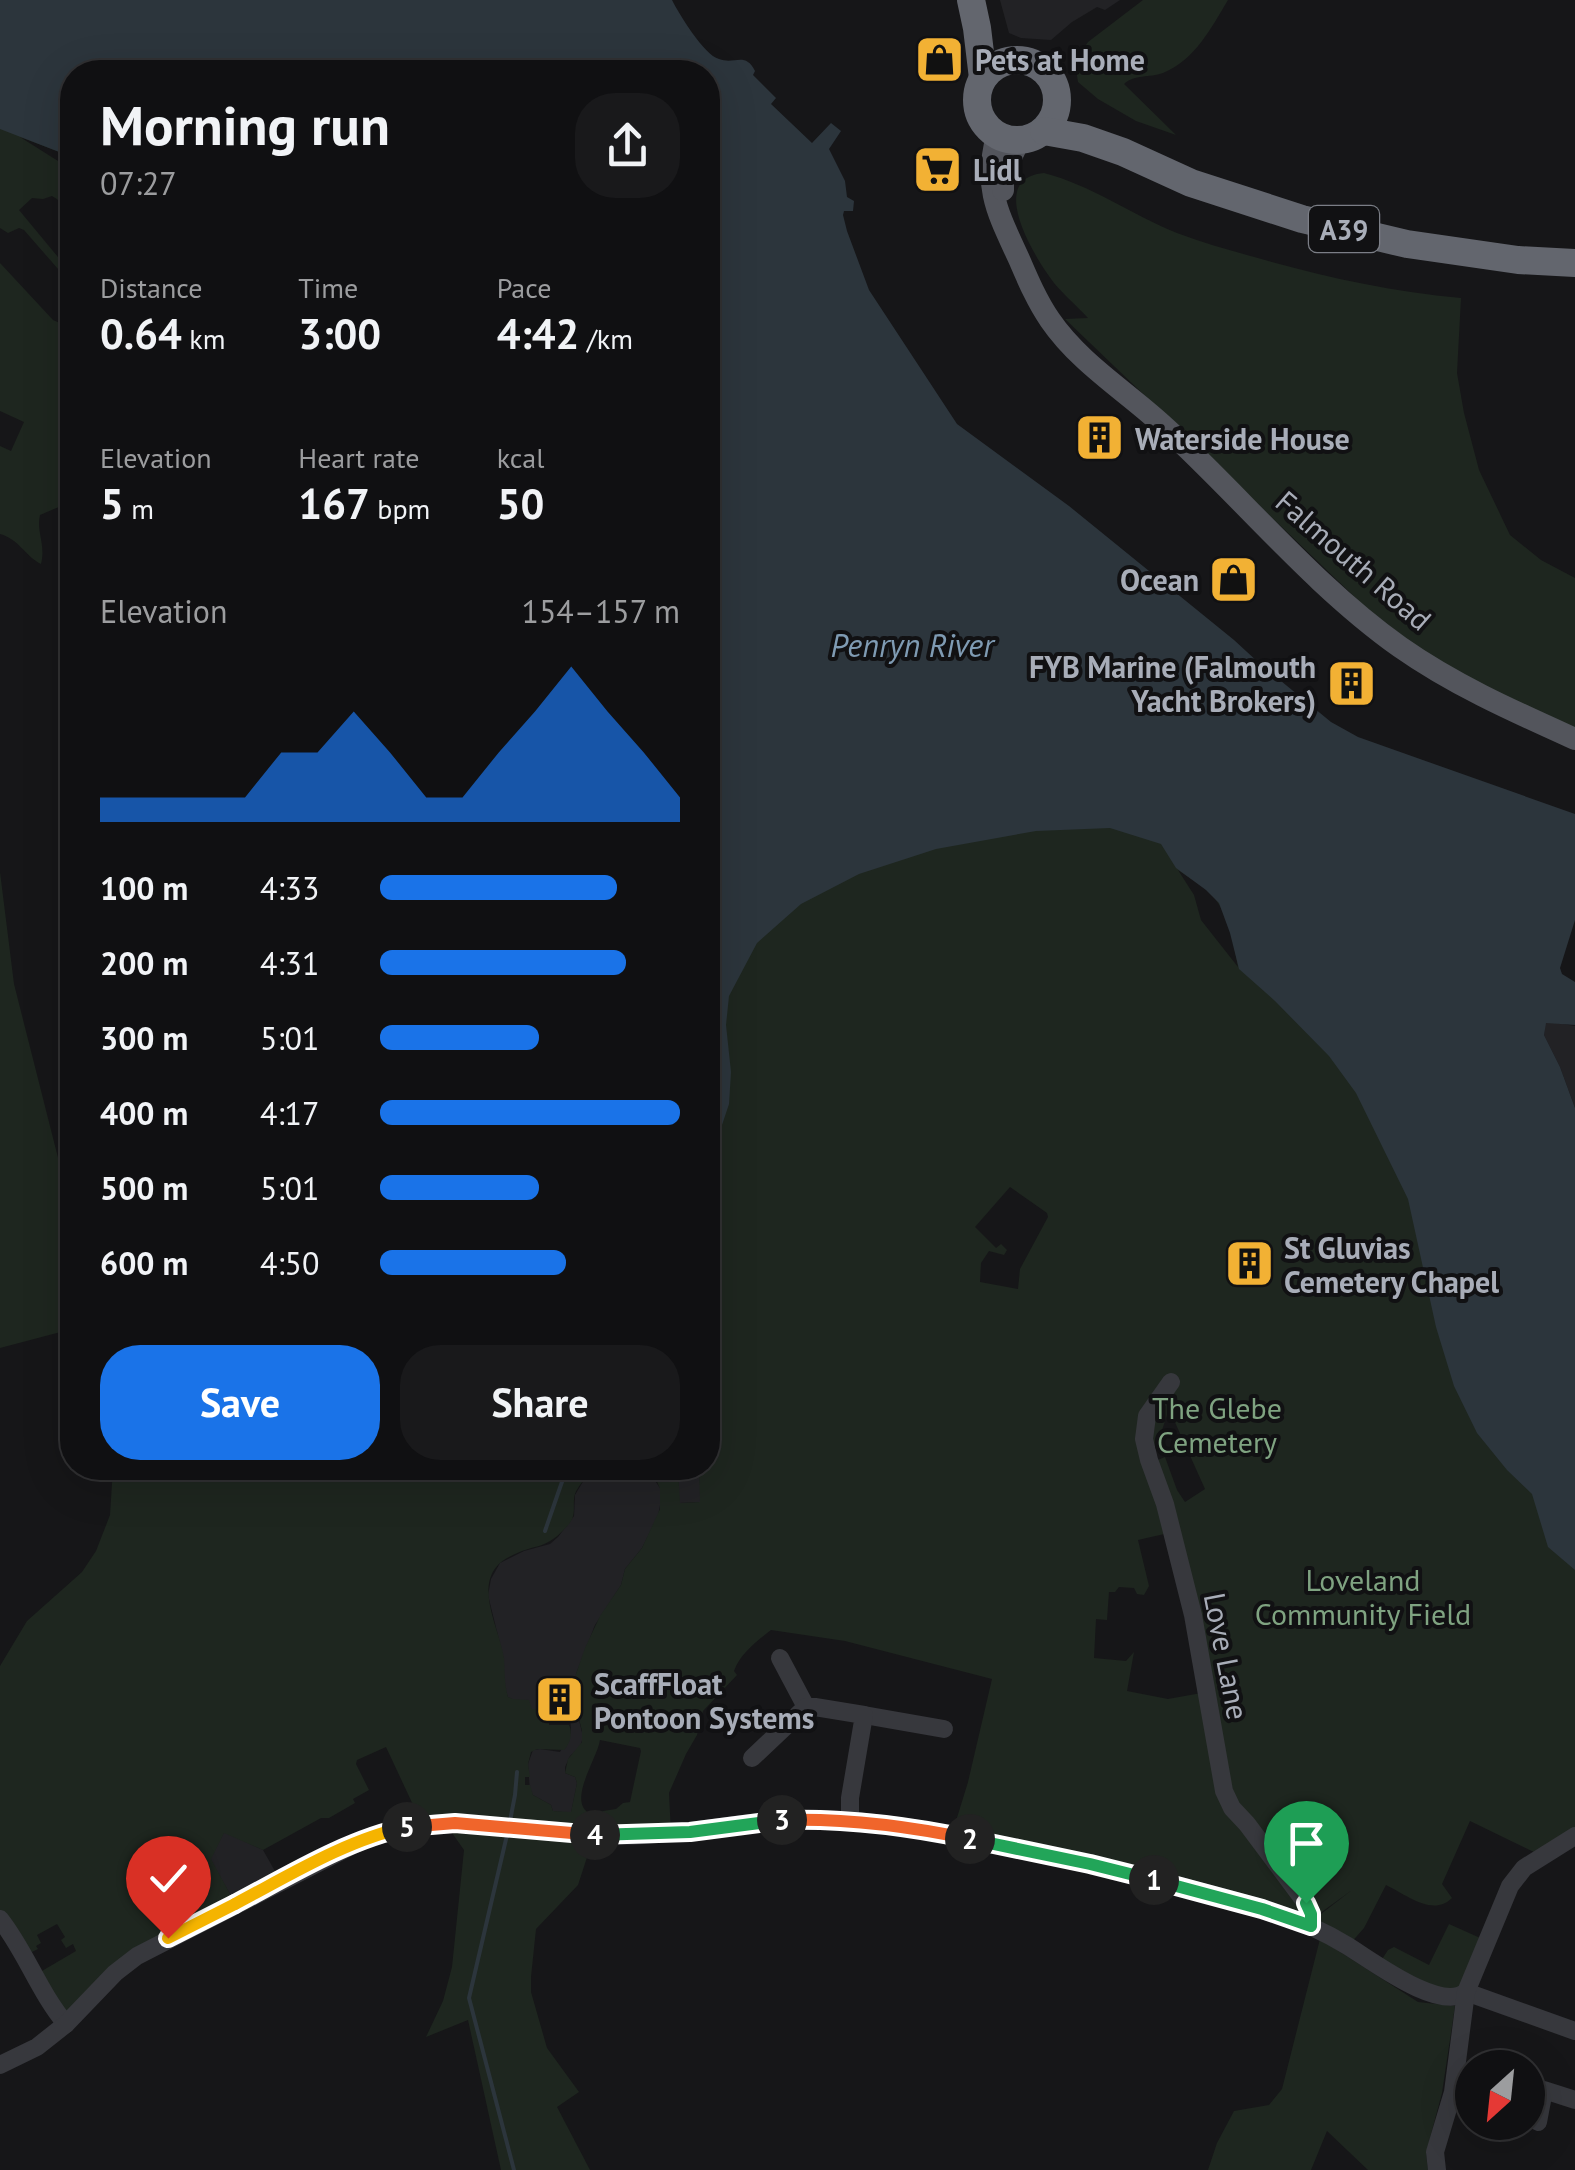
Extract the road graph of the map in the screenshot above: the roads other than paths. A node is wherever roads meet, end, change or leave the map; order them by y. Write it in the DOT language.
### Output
graph roads {
  1 [pos="971,0"];
  2 [pos="985,0"];
  3 [pos="1018,60"];
  4 [pos="983,78"];
  5 [pos="1057,95"];
  6 [pos="1020,136"];
  7 [pos="1123,152"];
  8 [pos="1575,264"];
  9 [pos="1575,739"];
  10 [pos="1172,1382"];
  11 [pos="780,1658"];
  12 [pos="806,1707"];
  13 [pos="864,1715"];
  14 [pos="944,1730"];
  15 [pos="752,1758"];
  16 [pos="850,1821"];
  17 [pos="1575,1836"];
  18 [pos="0,1920"];
  19 [pos="1311,1926"];
  20 [pos="1466,1992"];
  21 [pos="66,2024"];
  22 [pos="1575,2031"];
  23 [pos="0,2065"];
  24 [pos="1545,2090"];
  25 [pos="1575,2100"];
  26 [pos="1437,2170"];
  1 -- 4 [label="highway"];
  2 -- 3 [label="highway"];
  3 -- 4 [label="highway"];
  3 -- 5 [label="highway"];
  4 -- 6 [label="highway"];
  5 -- 6 [label="highway, Falmouth Road"];
  5 -- 7 [label="highway, A39"];
  6 -- 7 [label="highway, A39"];
  6 -- 9 [label="main road, Falmouth Road"];
  7 -- 8 [label="highway, A39"];
  10 -- 19 [label="street, Love Lane"];
  11 -- 12 [label="street"];
  12 -- 13 [label="street"];
  12 -- 15 [label="street"];
  13 -- 14 [label="street"];
  13 -- 16 [label="street"];
  16 -- 19 [label="street"];
  16 -- 21 [label="street"];
  17 -- 20 [label="street"];
  18 -- 21 [label="street"];
  19 -- 20 [label="street"];
  20 -- 22 [label="street"];
  20 -- 26 [label="street"];
  21 -- 23 [label="street"];
  24 -- 25 [label="street"];
}
